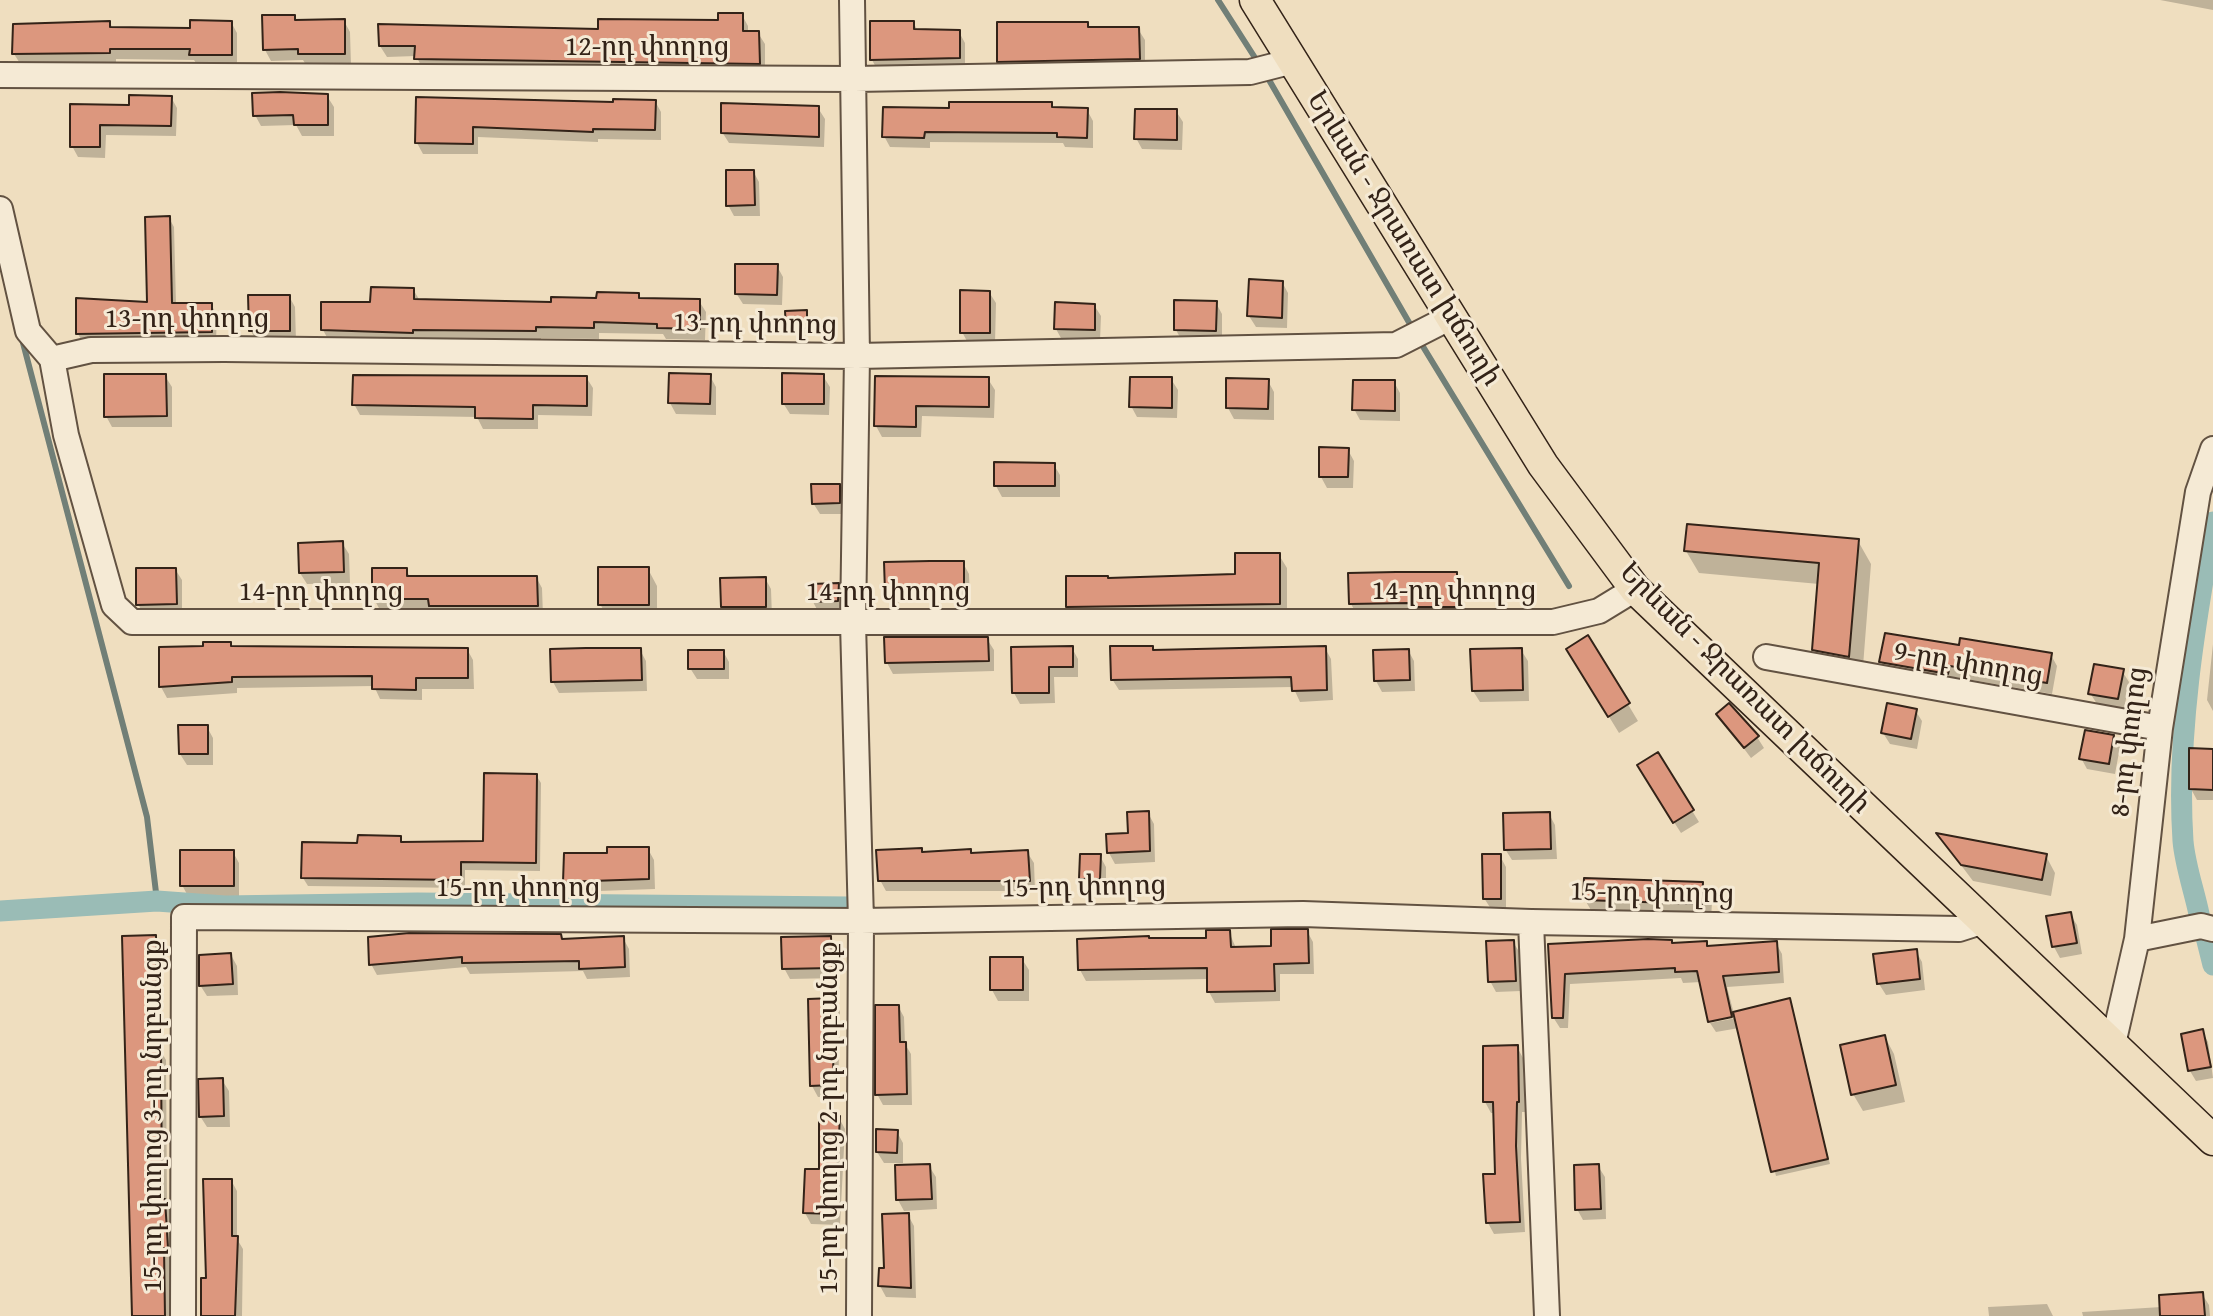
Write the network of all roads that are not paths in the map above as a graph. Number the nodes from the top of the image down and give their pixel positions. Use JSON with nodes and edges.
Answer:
{"nodes":[{"id":1,"x":852,"y":0,"type":"edge"},
{"id":2,"x":1255,"y":0,"type":"edge"},
{"id":3,"x":1287,"y":62,"type":"junction"},
{"id":4,"x":0,"y":75,"type":"edge"},
{"id":5,"x":855,"y":79,"type":"junction"},
{"id":6,"x":0,"y":209,"type":"edge"},
{"id":7,"x":1451,"y":317,"type":"junction"},
{"id":8,"x":857,"y":356,"type":"junction"},
{"id":9,"x":52,"y":359,"type":"junction"},
{"id":10,"x":2213,"y":449,"type":"edge"},
{"id":11,"x":2205,"y":494,"type":"edge"},
{"id":12,"x":1635,"y":589,"type":"junction"},
{"id":13,"x":853,"y":623,"type":"junction"},
{"id":14,"x":1766,"y":657,"type":"dead end"},
{"id":15,"x":2160,"y":728,"type":"junction"},
{"id":16,"x":184,"y":917,"type":"joint"},
{"id":17,"x":862,"y":921,"type":"junction"},
{"id":18,"x":1984,"y":921,"type":"junction"},
{"id":19,"x":1531,"y":922,"type":"junction"},
{"id":20,"x":2213,"y":929,"type":"edge"},
{"id":21,"x":2137,"y":939,"type":"junction"},
{"id":22,"x":2113,"y":1044,"type":"junction"},
{"id":23,"x":2213,"y":1140,"type":"edge"},
{"id":24,"x":183,"y":1316,"type":"edge"},
{"id":25,"x":859,"y":1316,"type":"edge"},
{"id":26,"x":1547,"y":1316,"type":"edge"}],
"edges":[{"from":1,"to":5,"type":"street","name":"15-րդ փողոց 2-րդ նրբանցք"},
{"from":2,"to":3,"type":"main road","name":"Երևան - Ջրառատ խճուղի"},
{"from":3,"to":5,"type":"street","name":"12-րդ փողոց"},
{"from":3,"to":7,"type":"main road","name":"Երևան - Ջրառատ խճուղի"},
{"from":4,"to":5,"type":"street","name":"12-րդ փողոց"},
{"from":5,"to":8,"type":"street","name":"15-րդ փողոց 2-րդ նրբանցք"},
{"from":6,"to":9,"type":"street"},
{"from":7,"to":8,"type":"street","name":"13-րդ փողոց"},
{"from":7,"to":12,"type":"main road","name":"Երևան - Ջրառատ խճուղի"},
{"from":8,"to":9,"type":"street","name":"13-րդ փողոց"},
{"from":8,"to":13,"type":"street","name":"15-րդ փողոց 2-րդ նրբանցք"},
{"from":9,"to":13,"type":"street","name":"14-րդ փողոց"},
{"from":10,"to":11,"type":"street","name":"8-րդ փողոց"},
{"from":11,"to":15,"type":"street","name":"8-րդ փողոց"},
{"from":12,"to":13,"type":"street","name":"14-րդ փողոց"},
{"from":12,"to":18,"type":"main road","name":"Երևան - Ջրառատ խճուղի"},
{"from":13,"to":17,"type":"street","name":"15-րդ փողոց 2-րդ նրբանցք"},
{"from":14,"to":15,"type":"street","name":"9-րդ փողոց"},
{"from":15,"to":21,"type":"street","name":"8-րդ փողոց"},
{"from":16,"to":17,"type":"street","name":"15-րդ փողոց"},
{"from":16,"to":24,"type":"street","name":"15-րդ փողոց 3-րդ նրբանցք"},
{"from":17,"to":19,"type":"street","name":"15-րդ փողոց"},
{"from":17,"to":25,"type":"street","name":"15-րդ փողոց 2-րդ նրբանցք"},
{"from":18,"to":19,"type":"street","name":"15-րդ փողոց"},
{"from":18,"to":22,"type":"main road","name":"Երևան - Ջրառատ խճուղի"},
{"from":19,"to":26,"type":"street"},
{"from":20,"to":21,"type":"street"},
{"from":21,"to":22,"type":"street","name":"8-րդ փողոց"},
{"from":22,"to":23,"type":"main road","name":"Երևան - Ջրառատ խճուղի"}]}
